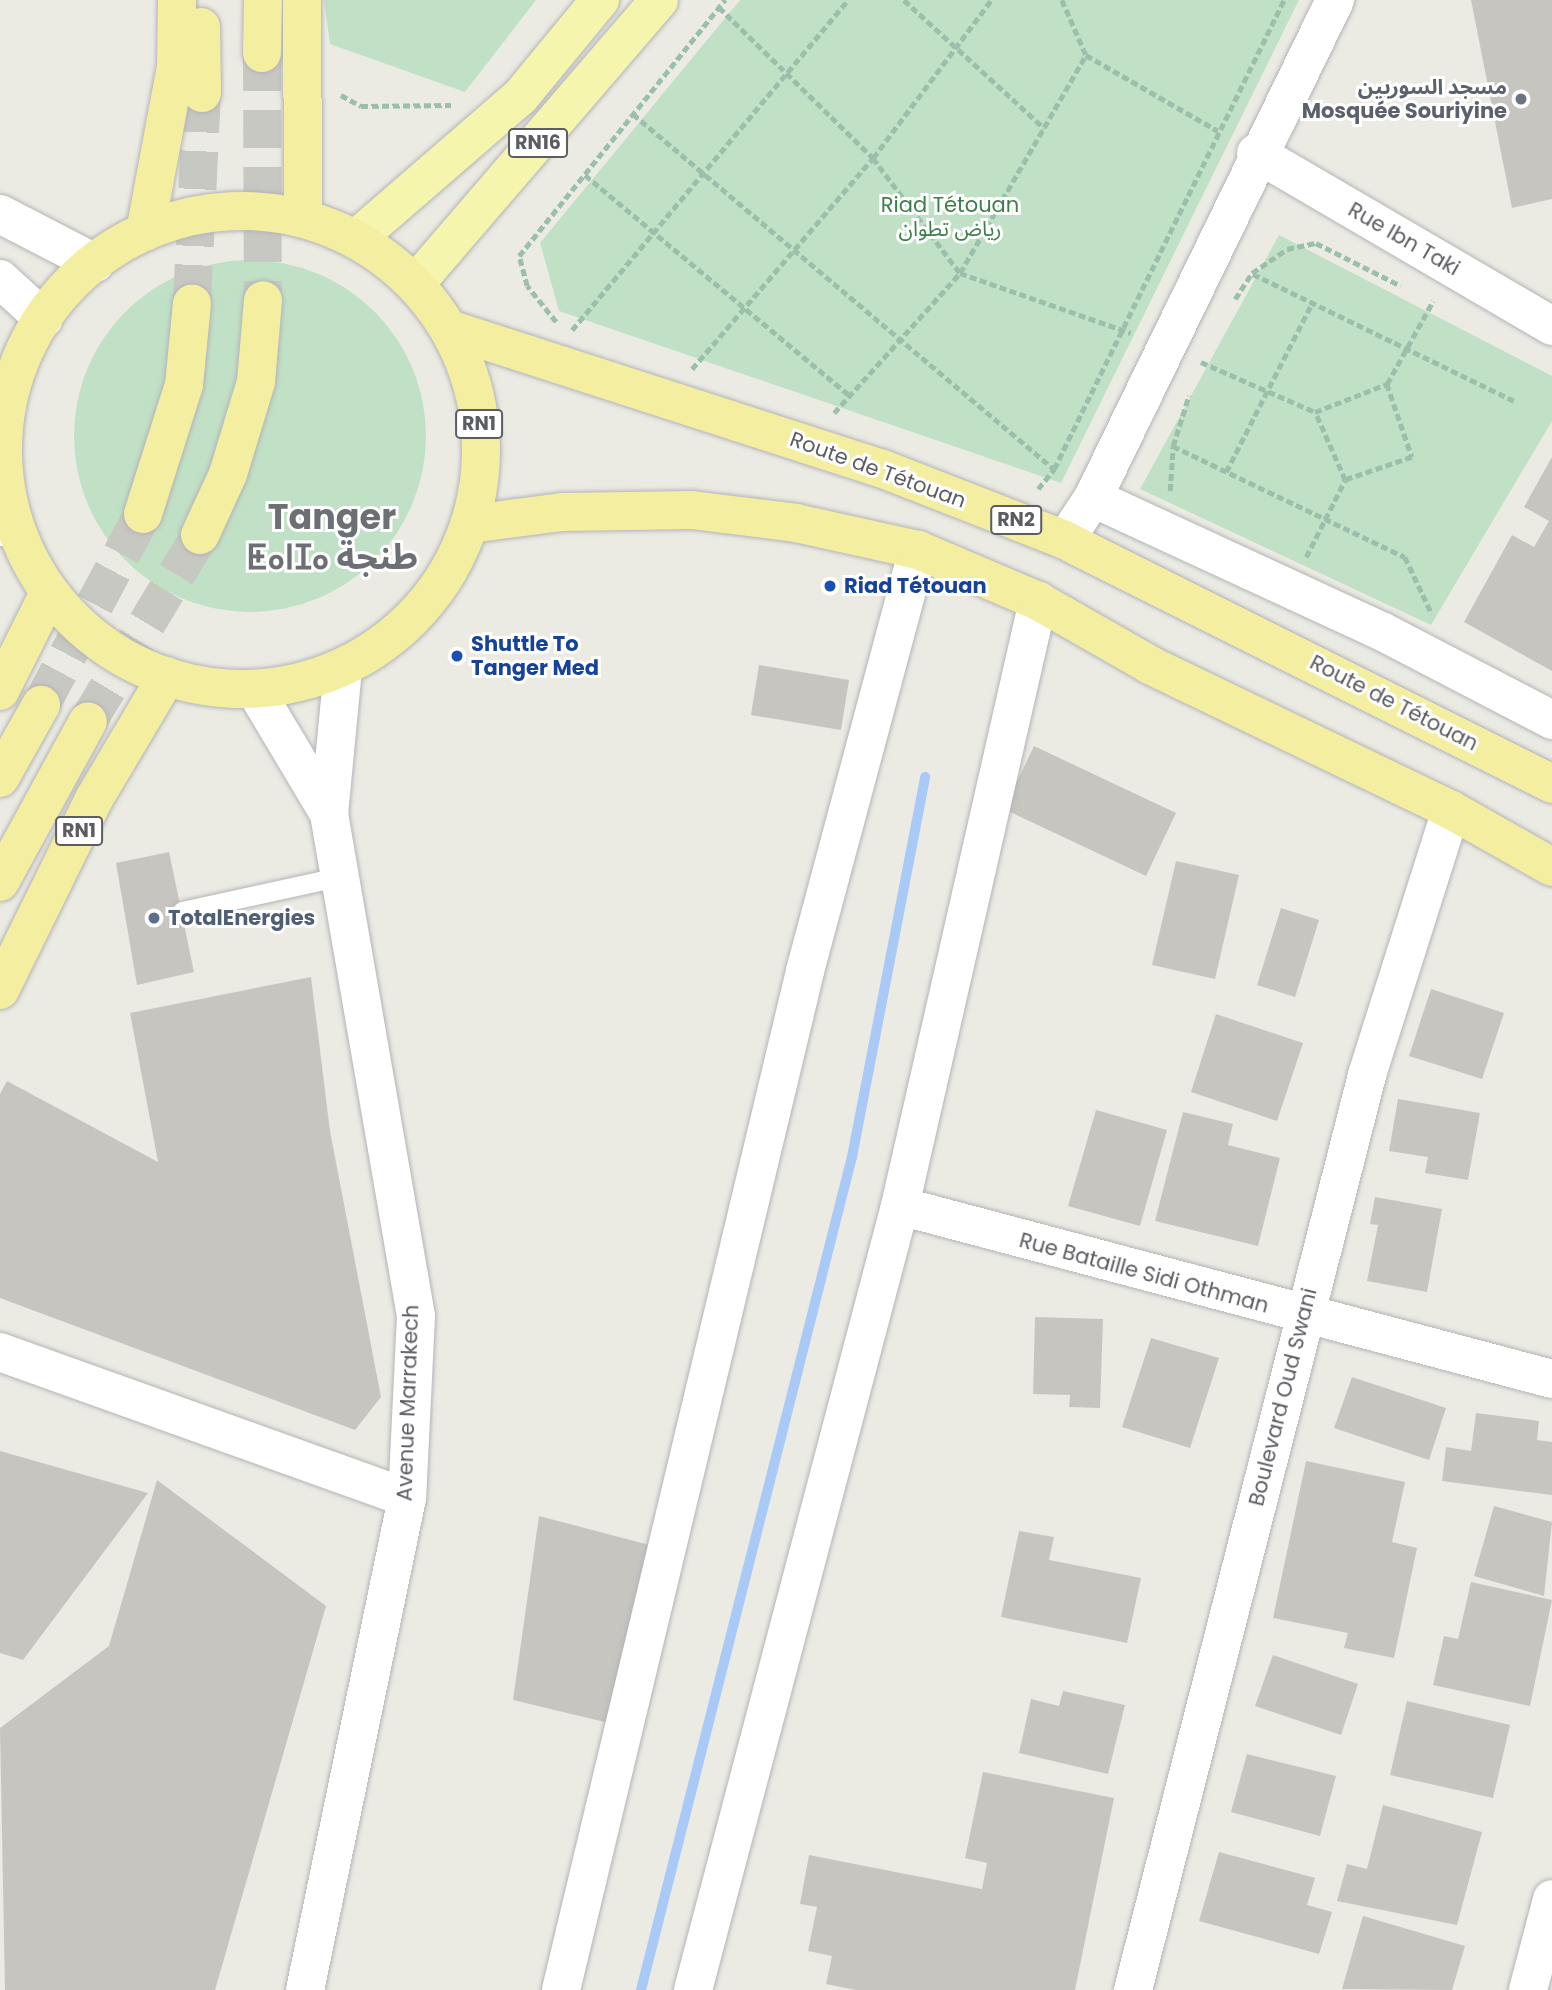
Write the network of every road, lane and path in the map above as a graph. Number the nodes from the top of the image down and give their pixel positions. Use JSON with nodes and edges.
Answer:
{"nodes":[{"id":1,"x":177,"y":0,"type":"edge"},
{"id":2,"x":200,"y":0,"type":"edge"},
{"id":3,"x":264,"y":0,"type":"edge"},
{"id":4,"x":302,"y":0,"type":"edge"},
{"id":5,"x":600,"y":0,"type":"edge"},
{"id":6,"x":659,"y":0,"type":"edge"},
{"id":7,"x":725,"y":0,"type":"edge"},
{"id":8,"x":848,"y":0,"type":"edge"},
{"id":9,"x":904,"y":0,"type":"edge"},
{"id":10,"x":991,"y":0,"type":"edge"},
{"id":11,"x":1062,"y":0,"type":"edge"},
{"id":12,"x":1284,"y":0,"type":"edge"},
{"id":13,"x":1335,"y":0,"type":"edge"},
{"id":14,"x":719,"y":7,"type":"junction"},
{"id":15,"x":954,"y":46,"type":"junction"},
{"id":16,"x":262,"y":53,"type":"tunnel mouth"},
{"id":17,"x":1086,"y":55,"type":"junction"},
{"id":18,"x":788,"y":75,"type":"junction"},
{"id":19,"x":334,"y":84,"type":"dead end"},
{"id":20,"x":202,"y":93,"type":"tunnel mouth"},
{"id":21,"x":462,"y":103,"type":"dead end"},
{"id":22,"x":633,"y":114,"type":"junction"},
{"id":23,"x":1044,"y":128,"type":"junction"},
{"id":24,"x":1218,"y":131,"type":"junction"},
{"id":25,"x":1256,"y":153,"type":"junction"},
{"id":26,"x":873,"y":158,"type":"junction"},
{"id":27,"x":701,"y":172,"type":"junction"},
{"id":28,"x":585,"y":175,"type":"junction"},
{"id":29,"x":0,"y":214,"type":"edge"},
{"id":30,"x":303,"y":217,"type":"junction"},
{"id":31,"x":145,"y":232,"type":"junction"},
{"id":32,"x":654,"y":233,"type":"junction"},
{"id":33,"x":356,"y":239,"type":"junction"},
{"id":34,"x":791,"y":250,"type":"junction"},
{"id":35,"x":95,"y":263,"type":"junction"},
{"id":36,"x":960,"y":273,"type":"junction"},
{"id":37,"x":1252,"y":273,"type":"junction"},
{"id":38,"x":0,"y":279,"type":"edge"},
{"id":39,"x":415,"y":284,"type":"junction"},
{"id":40,"x":1409,"y":290,"type":"dead end"},
{"id":41,"x":1421,"y":296,"type":"dead end"},
{"id":42,"x":263,"y":300,"type":"tunnel mouth"},
{"id":43,"x":1433,"y":301,"type":"junction"},
{"id":44,"x":192,"y":303,"type":"tunnel mouth"},
{"id":45,"x":1312,"y":303,"type":"junction"},
{"id":46,"x":741,"y":305,"type":"junction"},
{"id":47,"x":1444,"y":307,"type":"dead end"},
{"id":48,"x":1228,"y":310,"type":"dead end"},
{"id":49,"x":44,"y":319,"type":"junction"},
{"id":50,"x":1552,"y":326,"type":"edge"},
{"id":51,"x":449,"y":329,"type":"junction"},
{"id":52,"x":1120,"y":329,"type":"junction"},
{"id":53,"x":569,"y":333,"type":"junction"},
{"id":54,"x":580,"y":339,"type":"dead end"},
{"id":55,"x":897,"y":342,"type":"junction"},
{"id":56,"x":1165,"y":345,"type":"junction"},
{"id":57,"x":1205,"y":351,"type":"dead end"},
{"id":58,"x":1405,"y":353,"type":"junction"},
{"id":59,"x":1200,"y":361,"type":"junction"},
{"id":60,"x":1196,"y":373,"type":"dead end"},
{"id":61,"x":700,"y":380,"type":"dead end"},
{"id":62,"x":1387,"y":384,"type":"junction"},
{"id":63,"x":1192,"y":385,"type":"dead end"},
{"id":64,"x":1266,"y":390,"type":"junction"},
{"id":65,"x":850,"y":396,"type":"junction"},
{"id":66,"x":1514,"y":401,"type":"dead end"},
{"id":67,"x":3,"y":411,"type":"edge"},
{"id":68,"x":1315,"y":412,"type":"junction"},
{"id":69,"x":842,"y":423,"type":"dead end"},
{"id":70,"x":1173,"y":446,"type":"junction"},
{"id":71,"x":1054,"y":469,"type":"junction"},
{"id":72,"x":1227,"y":472,"type":"junction"},
{"id":73,"x":1345,"y":480,"type":"junction"},
{"id":74,"x":1025,"y":485,"type":"dead end"},
{"id":75,"x":1093,"y":498,"type":"junction"},
{"id":76,"x":1174,"y":504,"type":"dead end"},
{"id":77,"x":143,"y":514,"type":"tunnel mouth"},
{"id":78,"x":1324,"y":519,"type":"junction"},
{"id":79,"x":470,"y":524,"type":"junction"},
{"id":80,"x":7,"y":526,"type":"edge"},
{"id":81,"x":200,"y":536,"type":"tunnel mouth"},
{"id":82,"x":1065,"y":540,"type":"junction"},
{"id":83,"x":918,"y":550,"type":"junction"},
{"id":84,"x":1290,"y":589,"type":"junction"},
{"id":85,"x":48,"y":595,"type":"junction"},
{"id":86,"x":1038,"y":601,"type":"junction"},
{"id":87,"x":1433,"y":618,"type":"dead end"},
{"id":88,"x":343,"y":668,"type":"junction"},
{"id":89,"x":167,"y":676,"type":"junction"},
{"id":90,"x":0,"y":691,"type":"edge"},
{"id":91,"x":257,"y":693,"type":"junction"},
{"id":92,"x":41,"y":705,"type":"tunnel mouth"},
{"id":93,"x":1552,"y":720,"type":"edge"},
{"id":94,"x":88,"y":721,"type":"tunnel mouth"},
{"id":95,"x":0,"y":778,"type":"edge"},
{"id":96,"x":1552,"y":784,"type":"edge"},
{"id":97,"x":1451,"y":810,"type":"junction"},
{"id":98,"x":330,"y":814,"type":"junction"},
{"id":99,"x":1552,"y":867,"type":"edge"},
{"id":100,"x":343,"y":876,"type":"junction"},
{"id":101,"x":0,"y":882,"type":"edge"},
{"id":102,"x":182,"y":911,"type":"dead end"},
{"id":103,"x":0,"y":990,"type":"edge"},
{"id":104,"x":900,"y":1206,"type":"junction"},
{"id":105,"x":1303,"y":1317,"type":"junction"},
{"id":106,"x":0,"y":1352,"type":"edge"},
{"id":107,"x":1552,"y":1379,"type":"edge"},
{"id":108,"x":407,"y":1498,"type":"junction"},
{"id":109,"x":1552,"y":1899,"type":"edge"},
{"id":110,"x":305,"y":1990,"type":"edge"},
{"id":111,"x":561,"y":1990,"type":"edge"},
{"id":112,"x":693,"y":1990,"type":"edge"},
{"id":113,"x":1133,"y":1990,"type":"edge"},
{"id":114,"x":1528,"y":1990,"type":"edge"}],
"edges":[{"from":1,"to":31,"type":"highway"},
{"from":2,"to":20,"type":"highway"},
{"from":3,"to":16,"type":"highway"},
{"from":4,"to":30,"type":"highway"},
{"from":5,"to":33,"type":"main road","number":"RN16"},
{"from":6,"to":39,"type":"main road","number":"RN16"},
{"from":7,"to":14,"type":"path"},
{"from":8,"to":18,"type":"path"},
{"from":9,"to":15,"type":"path"},
{"from":10,"to":15,"type":"path"},
{"from":11,"to":17,"type":"path"},
{"from":12,"to":24,"type":"path"},
{"from":13,"to":25,"type":"street"},
{"from":14,"to":18,"type":"path"},
{"from":14,"to":22,"type":"path"},
{"from":15,"to":23,"type":"path"},
{"from":15,"to":26,"type":"path"},
{"from":17,"to":23,"type":"path"},
{"from":17,"to":24,"type":"path"},
{"from":18,"to":26,"type":"path"},
{"from":18,"to":27,"type":"path"},
{"from":19,"to":21,"type":"path"},
{"from":22,"to":27,"type":"path"},
{"from":22,"to":28,"type":"path"},
{"from":23,"to":36,"type":"path"},
{"from":24,"to":25,"type":"path"},
{"from":24,"to":52,"type":"path"},
{"from":25,"to":50,"type":"street","name":"Rue Ibn Taki"},
{"from":25,"to":56,"type":"street"},
{"from":26,"to":34,"type":"path"},
{"from":26,"to":36,"type":"path"},
{"from":27,"to":32,"type":"path"},
{"from":27,"to":34,"type":"path"},
{"from":28,"to":32,"type":"path"},
{"from":28,"to":53,"type":"path"},
{"from":29,"to":35,"type":"street"},
{"from":30,"to":31,"type":"highway","number":"RN1"},
{"from":30,"to":33,"type":"highway","number":"RN1"},
{"from":31,"to":35,"type":"highway","number":"RN1"},
{"from":32,"to":46,"type":"path"},
{"from":32,"to":53,"type":"path"},
{"from":33,"to":39,"type":"highway","number":"RN1"},
{"from":34,"to":46,"type":"path"},
{"from":34,"to":55,"type":"path"},
{"from":35,"to":49,"type":"highway","number":"RN1"},
{"from":36,"to":52,"type":"path"},
{"from":36,"to":55,"type":"path"},
{"from":37,"to":40,"type":"path"},
{"from":37,"to":45,"type":"path"},
{"from":37,"to":48,"type":"path"},
{"from":38,"to":49,"type":"street"},
{"from":39,"to":51,"type":"highway","number":"RN1"},
{"from":41,"to":43,"type":"path"},
{"from":42,"to":81,"type":"highway"},
{"from":43,"to":47,"type":"path"},
{"from":43,"to":58,"type":"path"},
{"from":44,"to":77,"type":"highway"},
{"from":45,"to":58,"type":"path"},
{"from":45,"to":64,"type":"path"},
{"from":46,"to":61,"type":"path"},
{"from":46,"to":65,"type":"path"},
{"from":49,"to":67,"type":"highway","number":"RN1"},
{"from":51,"to":79,"type":"highway","number":"RN1"},
{"from":51,"to":82,"type":"highway","name":"Route de Tétouan","number":"RN2"},
{"from":52,"to":56,"type":"path"},
{"from":52,"to":71,"type":"path"},
{"from":53,"to":54,"type":"path"},
{"from":55,"to":65,"type":"path"},
{"from":55,"to":71,"type":"path"},
{"from":56,"to":59,"type":"path"},
{"from":56,"to":75,"type":"street"},
{"from":57,"to":59,"type":"path"},
{"from":58,"to":62,"type":"path"},
{"from":58,"to":66,"type":"path"},
{"from":59,"to":60,"type":"path"},
{"from":59,"to":64,"type":"path"},
{"from":62,"to":68,"type":"path"},
{"from":62,"to":73,"type":"path"},
{"from":63,"to":70,"type":"path"},
{"from":64,"to":68,"type":"path"},
{"from":64,"to":72,"type":"path"},
{"from":65,"to":69,"type":"path"},
{"from":67,"to":80,"type":"highway","number":"RN1"},
{"from":68,"to":73,"type":"path"},
{"from":70,"to":72,"type":"path"},
{"from":70,"to":76,"type":"path"},
{"from":71,"to":74,"type":"path"},
{"from":72,"to":78,"type":"path"},
{"from":73,"to":78,"type":"path"},
{"from":75,"to":82,"type":"street"},
{"from":75,"to":84,"type":"street"},
{"from":78,"to":84,"type":"path"},
{"from":78,"to":87,"type":"path"},
{"from":79,"to":83,"type":"highway"},
{"from":79,"to":88,"type":"highway","number":"RN1"},
{"from":80,"to":85,"type":"highway","number":"RN1"},
{"from":82,"to":96,"type":"highway","name":"Route de Tétouan","number":"RN2"},
{"from":83,"to":86,"type":"highway"},
{"from":83,"to":111,"type":"street"},
{"from":84,"to":93,"type":"street"},
{"from":85,"to":89,"type":"highway","number":"RN1"},
{"from":85,"to":90,"type":"highway"},
{"from":86,"to":97,"type":"highway"},
{"from":86,"to":104,"type":"street"},
{"from":88,"to":91,"type":"highway","number":"RN1"},
{"from":88,"to":98,"type":"street","name":"Avenue Marrakech"},
{"from":89,"to":91,"type":"highway","number":"RN1"},
{"from":89,"to":103,"type":"highway","number":"RN1"},
{"from":91,"to":98,"type":"street","name":"Avenue Marrakech"},
{"from":92,"to":95,"type":"highway"},
{"from":94,"to":101,"type":"highway"},
{"from":97,"to":99,"type":"highway"},
{"from":97,"to":105,"type":"street","name":"Boulevard Oud Swani"},
{"from":98,"to":100,"type":"street","name":"Avenue Marrakech"},
{"from":100,"to":102,"type":"lane"},
{"from":100,"to":108,"type":"street","name":"Avenue Marrakech"},
{"from":104,"to":105,"type":"street","name":"Rue Bataille Sidi Othman"},
{"from":104,"to":112,"type":"street"},
{"from":105,"to":107,"type":"street","name":"Rue Bataille Sidi Othman"},
{"from":105,"to":113,"type":"street","name":"Boulevard Oud Swani"},
{"from":106,"to":108,"type":"street"},
{"from":108,"to":110,"type":"street","name":"Avenue Marrakech"},
{"from":109,"to":114,"type":"street"}]}
